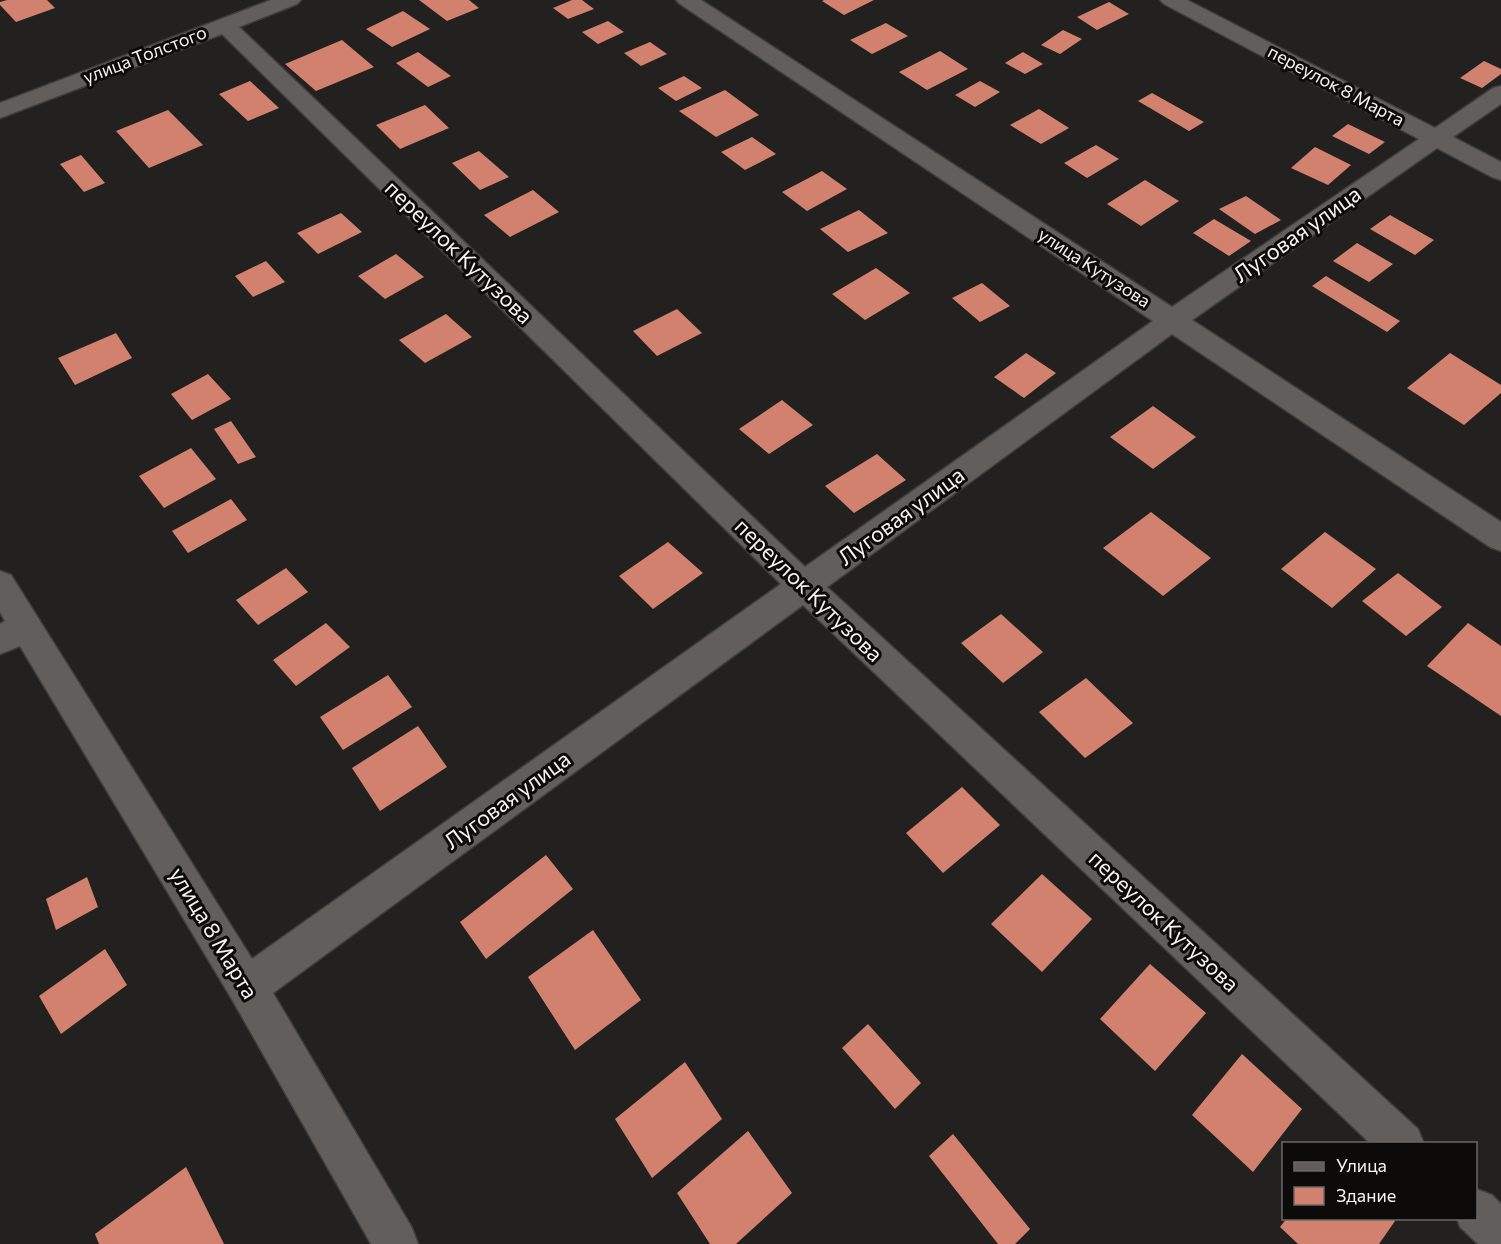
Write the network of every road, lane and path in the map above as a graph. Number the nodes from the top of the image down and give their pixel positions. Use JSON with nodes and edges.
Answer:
{"nodes":[{"id":1,"x":290,"y":0,"type":"edge"},
{"id":2,"x":687,"y":0,"type":"edge"},
{"id":3,"x":1171,"y":0,"type":"edge"},
{"id":4,"x":225,"y":25,"type":"junction"},
{"id":5,"x":1501,"y":93,"type":"edge"},
{"id":6,"x":0,"y":111,"type":"edge"},
{"id":7,"x":1435,"y":138,"type":"junction"},
{"id":8,"x":1501,"y":172,"type":"edge"},
{"id":9,"x":1173,"y":320,"type":"junction"},
{"id":10,"x":1501,"y":538,"type":"edge"},
{"id":11,"x":0,"y":584,"type":"edge"},
{"id":12,"x":804,"y":586,"type":"junction"},
{"id":13,"x":13,"y":633,"type":"edge"},
{"id":14,"x":248,"y":987,"type":"junction"},
{"id":15,"x":1402,"y":1142,"type":"edge"},
{"id":16,"x":1477,"y":1212,"type":"edge"},
{"id":17,"x":1501,"y":1235,"type":"edge"},
{"id":18,"x":396,"y":1244,"type":"edge"}],
"edges":[{"from":1,"to":4,"type":"street","name":"улица Толстого"},
{"from":2,"to":9,"type":"street","name":"улица Кутузова"},
{"from":3,"to":7,"type":"street","name":"переулок 8 Марта"},
{"from":4,"to":6,"type":"street","name":"улица Толстого"},
{"from":4,"to":12,"type":"street","name":"переулок Кутузова"},
{"from":5,"to":7,"type":"street","name":"Луговая улица"},
{"from":7,"to":8,"type":"street","name":"переулок 8 Марта"},
{"from":7,"to":9,"type":"street","name":"Луговая улица"},
{"from":9,"to":10,"type":"street","name":"улица Кутузова"},
{"from":9,"to":12,"type":"street","name":"Луговая улица"},
{"from":11,"to":13,"type":"street","name":"улица 8 Марта"},
{"from":12,"to":14,"type":"street","name":"Луговая улица"},
{"from":12,"to":15,"type":"street","name":"переулок Кутузова"},
{"from":13,"to":14,"type":"street","name":"улица 8 Марта"},
{"from":14,"to":18,"type":"street","name":"улица 8 Марта"},
{"from":16,"to":17,"type":"street"}]}
